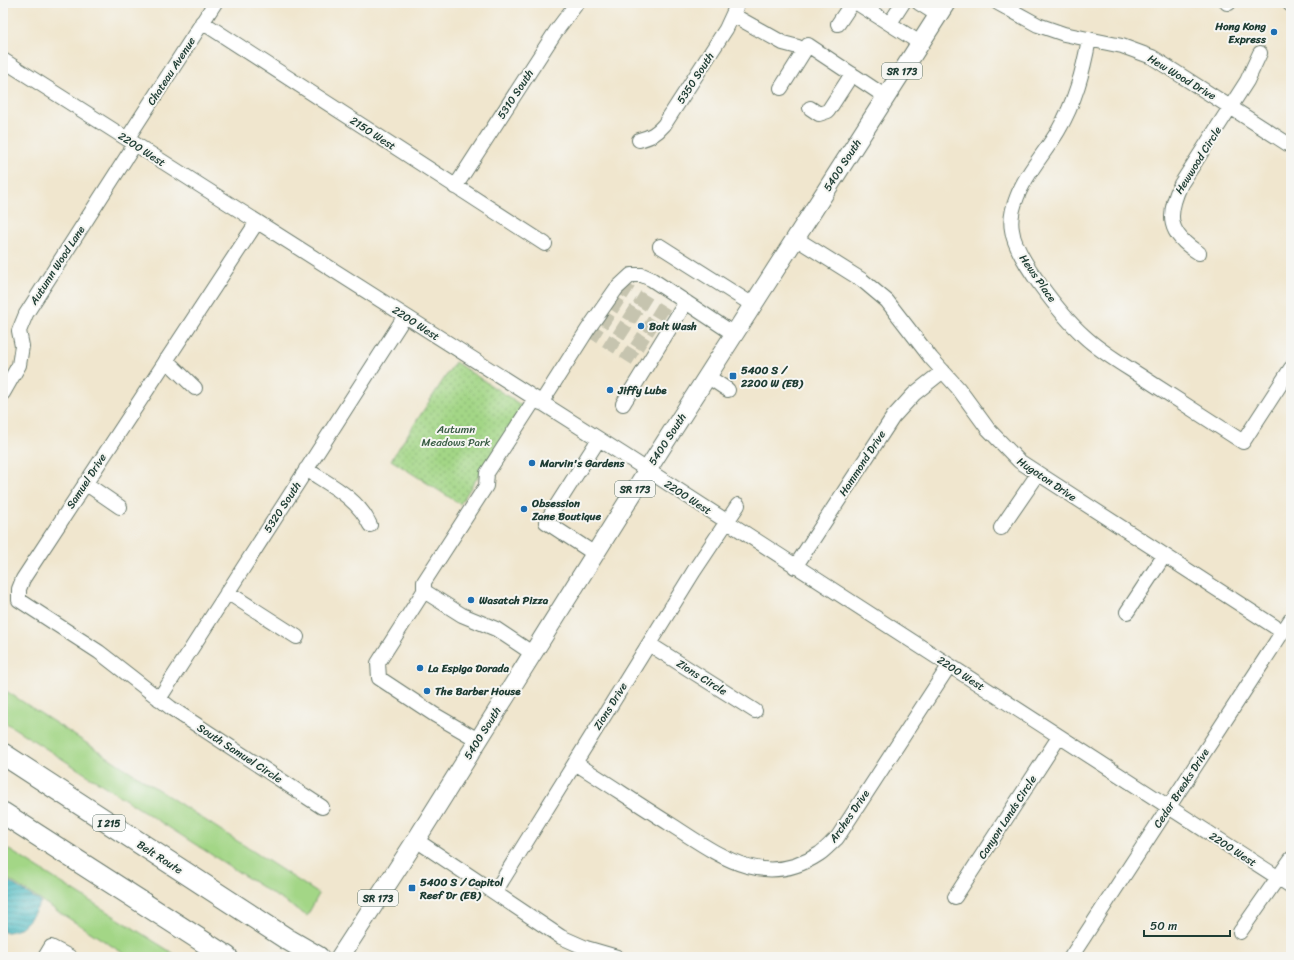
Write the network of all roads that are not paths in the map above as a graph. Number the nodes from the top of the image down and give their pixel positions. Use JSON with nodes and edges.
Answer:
{"nodes":[{"id":1,"x":215,"y":3,"type":"edge"},
{"id":2,"x":578,"y":3,"type":"edge"},
{"id":3,"x":852,"y":3,"type":"edge"},
{"id":4,"x":857,"y":3,"type":"edge"},
{"id":5,"x":903,"y":3,"type":"edge"},
{"id":6,"x":919,"y":3,"type":"edge"},
{"id":7,"x":998,"y":3,"type":"edge"},
{"id":8,"x":736,"y":9,"type":"edge"},
{"id":9,"x":942,"y":9,"type":"edge"},
{"id":10,"x":202,"y":22,"type":"junction"},
{"id":11,"x":890,"y":23,"type":"junction"},
{"id":12,"x":838,"y":24,"type":"dead end"},
{"id":13,"x":1089,"y":39,"type":"junction"},
{"id":14,"x":920,"y":43,"type":"junction"},
{"id":15,"x":804,"y":51,"type":"junction"},
{"id":16,"x":1260,"y":53,"type":"dead end"},
{"id":17,"x":4,"y":62,"type":"edge"},
{"id":18,"x":852,"y":74,"type":"junction"},
{"id":19,"x":781,"y":88,"type":"dead end"},
{"id":20,"x":886,"y":97,"type":"junction"},
{"id":21,"x":1232,"y":107,"type":"junction"},
{"id":22,"x":810,"y":108,"type":"dead end"},
{"id":23,"x":639,"y":140,"type":"dead end"},
{"id":24,"x":131,"y":141,"type":"junction"},
{"id":25,"x":1291,"y":146,"type":"edge"},
{"id":26,"x":456,"y":186,"type":"junction"},
{"id":27,"x":257,"y":222,"type":"junction"},
{"id":28,"x":795,"y":238,"type":"junction"},
{"id":29,"x":545,"y":244,"type":"dead end"},
{"id":30,"x":660,"y":246,"type":"dead end"},
{"id":31,"x":1199,"y":253,"type":"dead end"},
{"id":32,"x":686,"y":302,"type":"junction"},
{"id":33,"x":753,"y":305,"type":"junction"},
{"id":34,"x":405,"y":316,"type":"junction"},
{"id":35,"x":734,"y":334,"type":"junction"},
{"id":36,"x":166,"y":360,"type":"junction"},
{"id":37,"x":1291,"y":368,"type":"edge"},
{"id":38,"x":943,"y":371,"type":"junction"},
{"id":39,"x":707,"y":376,"type":"junction"},
{"id":40,"x":196,"y":388,"type":"dead end"},
{"id":41,"x":728,"y":390,"type":"dead end"},
{"id":42,"x":3,"y":394,"type":"edge"},
{"id":43,"x":538,"y":401,"type":"junction"},
{"id":44,"x":623,"y":404,"type":"dead end"},
{"id":45,"x":599,"y":439,"type":"junction"},
{"id":46,"x":306,"y":469,"type":"junction"},
{"id":47,"x":647,"y":470,"type":"junction"},
{"id":48,"x":1038,"y":474,"type":"junction"},
{"id":49,"x":85,"y":483,"type":"junction"},
{"id":50,"x":738,"y":504,"type":"dead end"},
{"id":51,"x":120,"y":507,"type":"dead end"},
{"id":52,"x":726,"y":522,"type":"junction"},
{"id":53,"x":370,"y":525,"type":"dead end"},
{"id":54,"x":1001,"y":528,"type":"dead end"},
{"id":55,"x":594,"y":554,"type":"junction"},
{"id":56,"x":1164,"y":556,"type":"junction"},
{"id":57,"x":795,"y":567,"type":"junction"},
{"id":58,"x":424,"y":591,"type":"junction"},
{"id":59,"x":227,"y":592,"type":"junction"},
{"id":60,"x":1127,"y":612,"type":"dead end"},
{"id":61,"x":1291,"y":619,"type":"edge"},
{"id":62,"x":1282,"y":632,"type":"junction"},
{"id":63,"x":297,"y":637,"type":"dead end"},
{"id":64,"x":649,"y":644,"type":"junction"},
{"id":65,"x":532,"y":653,"type":"junction"},
{"id":66,"x":949,"y":666,"type":"junction"},
{"id":67,"x":159,"y":699,"type":"junction"},
{"id":68,"x":755,"y":711,"type":"dead end"},
{"id":69,"x":1059,"y":737,"type":"junction"},
{"id":70,"x":478,"y":740,"type":"junction"},
{"id":71,"x":3,"y":754,"type":"edge"},
{"id":72,"x":575,"y":763,"type":"junction"},
{"id":73,"x":322,"y":807,"type":"dead end"},
{"id":74,"x":1168,"y":808,"type":"junction"},
{"id":75,"x":3,"y":813,"type":"edge"},
{"id":76,"x":416,"y":840,"type":"junction"},
{"id":77,"x":1291,"y":859,"type":"edge"},
{"id":78,"x":1277,"y":878,"type":"junction"},
{"id":79,"x":1291,"y":886,"type":"edge"},
{"id":80,"x":495,"y":892,"type":"junction"},
{"id":81,"x":955,"y":897,"type":"dead end"},
{"id":82,"x":1240,"y":932,"type":"dead end"},
{"id":83,"x":45,"y":957,"type":"edge"},
{"id":84,"x":70,"y":957,"type":"edge"},
{"id":85,"x":227,"y":957,"type":"edge"},
{"id":86,"x":318,"y":957,"type":"edge"},
{"id":87,"x":340,"y":957,"type":"edge"},
{"id":88,"x":617,"y":957,"type":"edge"},
{"id":89,"x":1071,"y":957,"type":"edge"}],
"edges":[{"from":1,"to":10,"type":"street","name":"Chateau Avenue"},
{"from":2,"to":26,"type":"street","name":"5310 South"},
{"from":3,"to":12,"type":"street"},
{"from":4,"to":11,"type":"street"},
{"from":5,"to":11,"type":"street"},
{"from":6,"to":9,"type":"street"},
{"from":7,"to":13,"type":"street","name":"Hew Wood Drive"},
{"from":8,"to":15,"type":"street"},
{"from":8,"to":23,"type":"street","name":"5350 South"},
{"from":9,"to":14,"type":"main road","name":"5400 South","number":"SR 173"},
{"from":10,"to":24,"type":"street","name":"Chateau Avenue"},
{"from":10,"to":26,"type":"street","name":"2150 West"},
{"from":11,"to":14,"type":"street"},
{"from":13,"to":21,"type":"street","name":"Hew Wood Drive"},
{"from":13,"to":37,"type":"street","name":"Hews Place"},
{"from":14,"to":20,"type":"main road","name":"5400 South","number":"SR 173"},
{"from":15,"to":18,"type":"street"},
{"from":15,"to":19,"type":"street"},
{"from":16,"to":21,"type":"street","name":"Hewwood Circle"},
{"from":17,"to":24,"type":"street","name":"2200 West"},
{"from":18,"to":20,"type":"street"},
{"from":18,"to":22,"type":"street"},
{"from":20,"to":28,"type":"main road","name":"5400 South","number":"SR 173"},
{"from":21,"to":25,"type":"street","name":"Hew Wood Drive"},
{"from":21,"to":31,"type":"street","name":"Hewwood Circle"},
{"from":24,"to":27,"type":"street","name":"2200 West"},
{"from":24,"to":42,"type":"street","name":"Autumn Wood Lane"},
{"from":26,"to":29,"type":"street","name":"2150 West"},
{"from":27,"to":34,"type":"street","name":"2200 West"},
{"from":27,"to":36,"type":"street","name":"Samuel Drive"},
{"from":28,"to":33,"type":"main road","name":"5400 South","number":"SR 173"},
{"from":28,"to":38,"type":"street","name":"Hugoton Drive"},
{"from":30,"to":33,"type":"street"},
{"from":32,"to":35,"type":"street"},
{"from":32,"to":43,"type":"street"},
{"from":32,"to":44,"type":"street"},
{"from":33,"to":35,"type":"main road","name":"5400 South","number":"SR 173"},
{"from":34,"to":43,"type":"street","name":"2200 West"},
{"from":34,"to":46,"type":"street","name":"5320 South"},
{"from":35,"to":39,"type":"main road","name":"5400 South","number":"SR 173"},
{"from":36,"to":40,"type":"street"},
{"from":36,"to":49,"type":"street","name":"Samuel Drive"},
{"from":38,"to":48,"type":"street","name":"Hugoton Drive"},
{"from":38,"to":57,"type":"street","name":"Hammond Drive"},
{"from":39,"to":41,"type":"street"},
{"from":39,"to":47,"type":"main road","name":"5400 South","number":"SR 173"},
{"from":43,"to":45,"type":"street","name":"2200 West"},
{"from":43,"to":58,"type":"street"},
{"from":45,"to":47,"type":"street","name":"2200 West"},
{"from":45,"to":55,"type":"street"},
{"from":46,"to":53,"type":"street"},
{"from":46,"to":59,"type":"street","name":"5320 South"},
{"from":47,"to":52,"type":"street","name":"2200 West"},
{"from":47,"to":55,"type":"main road","name":"5400 South","number":"SR 173"},
{"from":48,"to":54,"type":"street"},
{"from":48,"to":56,"type":"street","name":"Hugoton Drive"},
{"from":49,"to":51,"type":"street"},
{"from":49,"to":67,"type":"street","name":"Samuel Drive"},
{"from":50,"to":52,"type":"street","name":"Zions Drive"},
{"from":52,"to":57,"type":"street","name":"2200 West"},
{"from":52,"to":64,"type":"street","name":"Zions Drive"},
{"from":55,"to":65,"type":"main road","name":"5400 South","number":"SR 173"},
{"from":56,"to":60,"type":"street"},
{"from":56,"to":62,"type":"street","name":"Hugoton Drive"},
{"from":57,"to":66,"type":"street","name":"2200 West"},
{"from":58,"to":65,"type":"street"},
{"from":58,"to":70,"type":"street"},
{"from":59,"to":63,"type":"street"},
{"from":59,"to":67,"type":"street","name":"5320 South"},
{"from":61,"to":62,"type":"street","name":"Cedar Breaks Drive"},
{"from":62,"to":74,"type":"street","name":"Cedar Breaks Drive"},
{"from":64,"to":68,"type":"street","name":"Zions Circle"},
{"from":64,"to":72,"type":"street","name":"Zions Drive"},
{"from":65,"to":70,"type":"main road","name":"5400 South","number":"SR 173"},
{"from":66,"to":69,"type":"street","name":"2200 West"},
{"from":66,"to":72,"type":"street","name":"Arches Drive"},
{"from":67,"to":73,"type":"street","name":"South Samuel Circle"},
{"from":69,"to":74,"type":"street","name":"2200 West"},
{"from":69,"to":81,"type":"street","name":"Canyon Lands Circle"},
{"from":70,"to":76,"type":"main road","name":"5400 South","number":"SR 173"},
{"from":71,"to":86,"type":"highway","name":"Belt Route","number":"I 215"},
{"from":72,"to":80,"type":"street","name":"Zions Drive"},
{"from":74,"to":78,"type":"street","name":"2200 West"},
{"from":74,"to":89,"type":"street","name":"Cedar Breaks Drive"},
{"from":75,"to":85,"type":"highway"},
{"from":76,"to":80,"type":"street"},
{"from":76,"to":87,"type":"main road","name":"5400 South","number":"SR 173"},
{"from":77,"to":78,"type":"street"},
{"from":78,"to":79,"type":"street","name":"2200 West"},
{"from":78,"to":82,"type":"street"},
{"from":80,"to":88,"type":"street"},
{"from":83,"to":84,"type":"street"}]}
